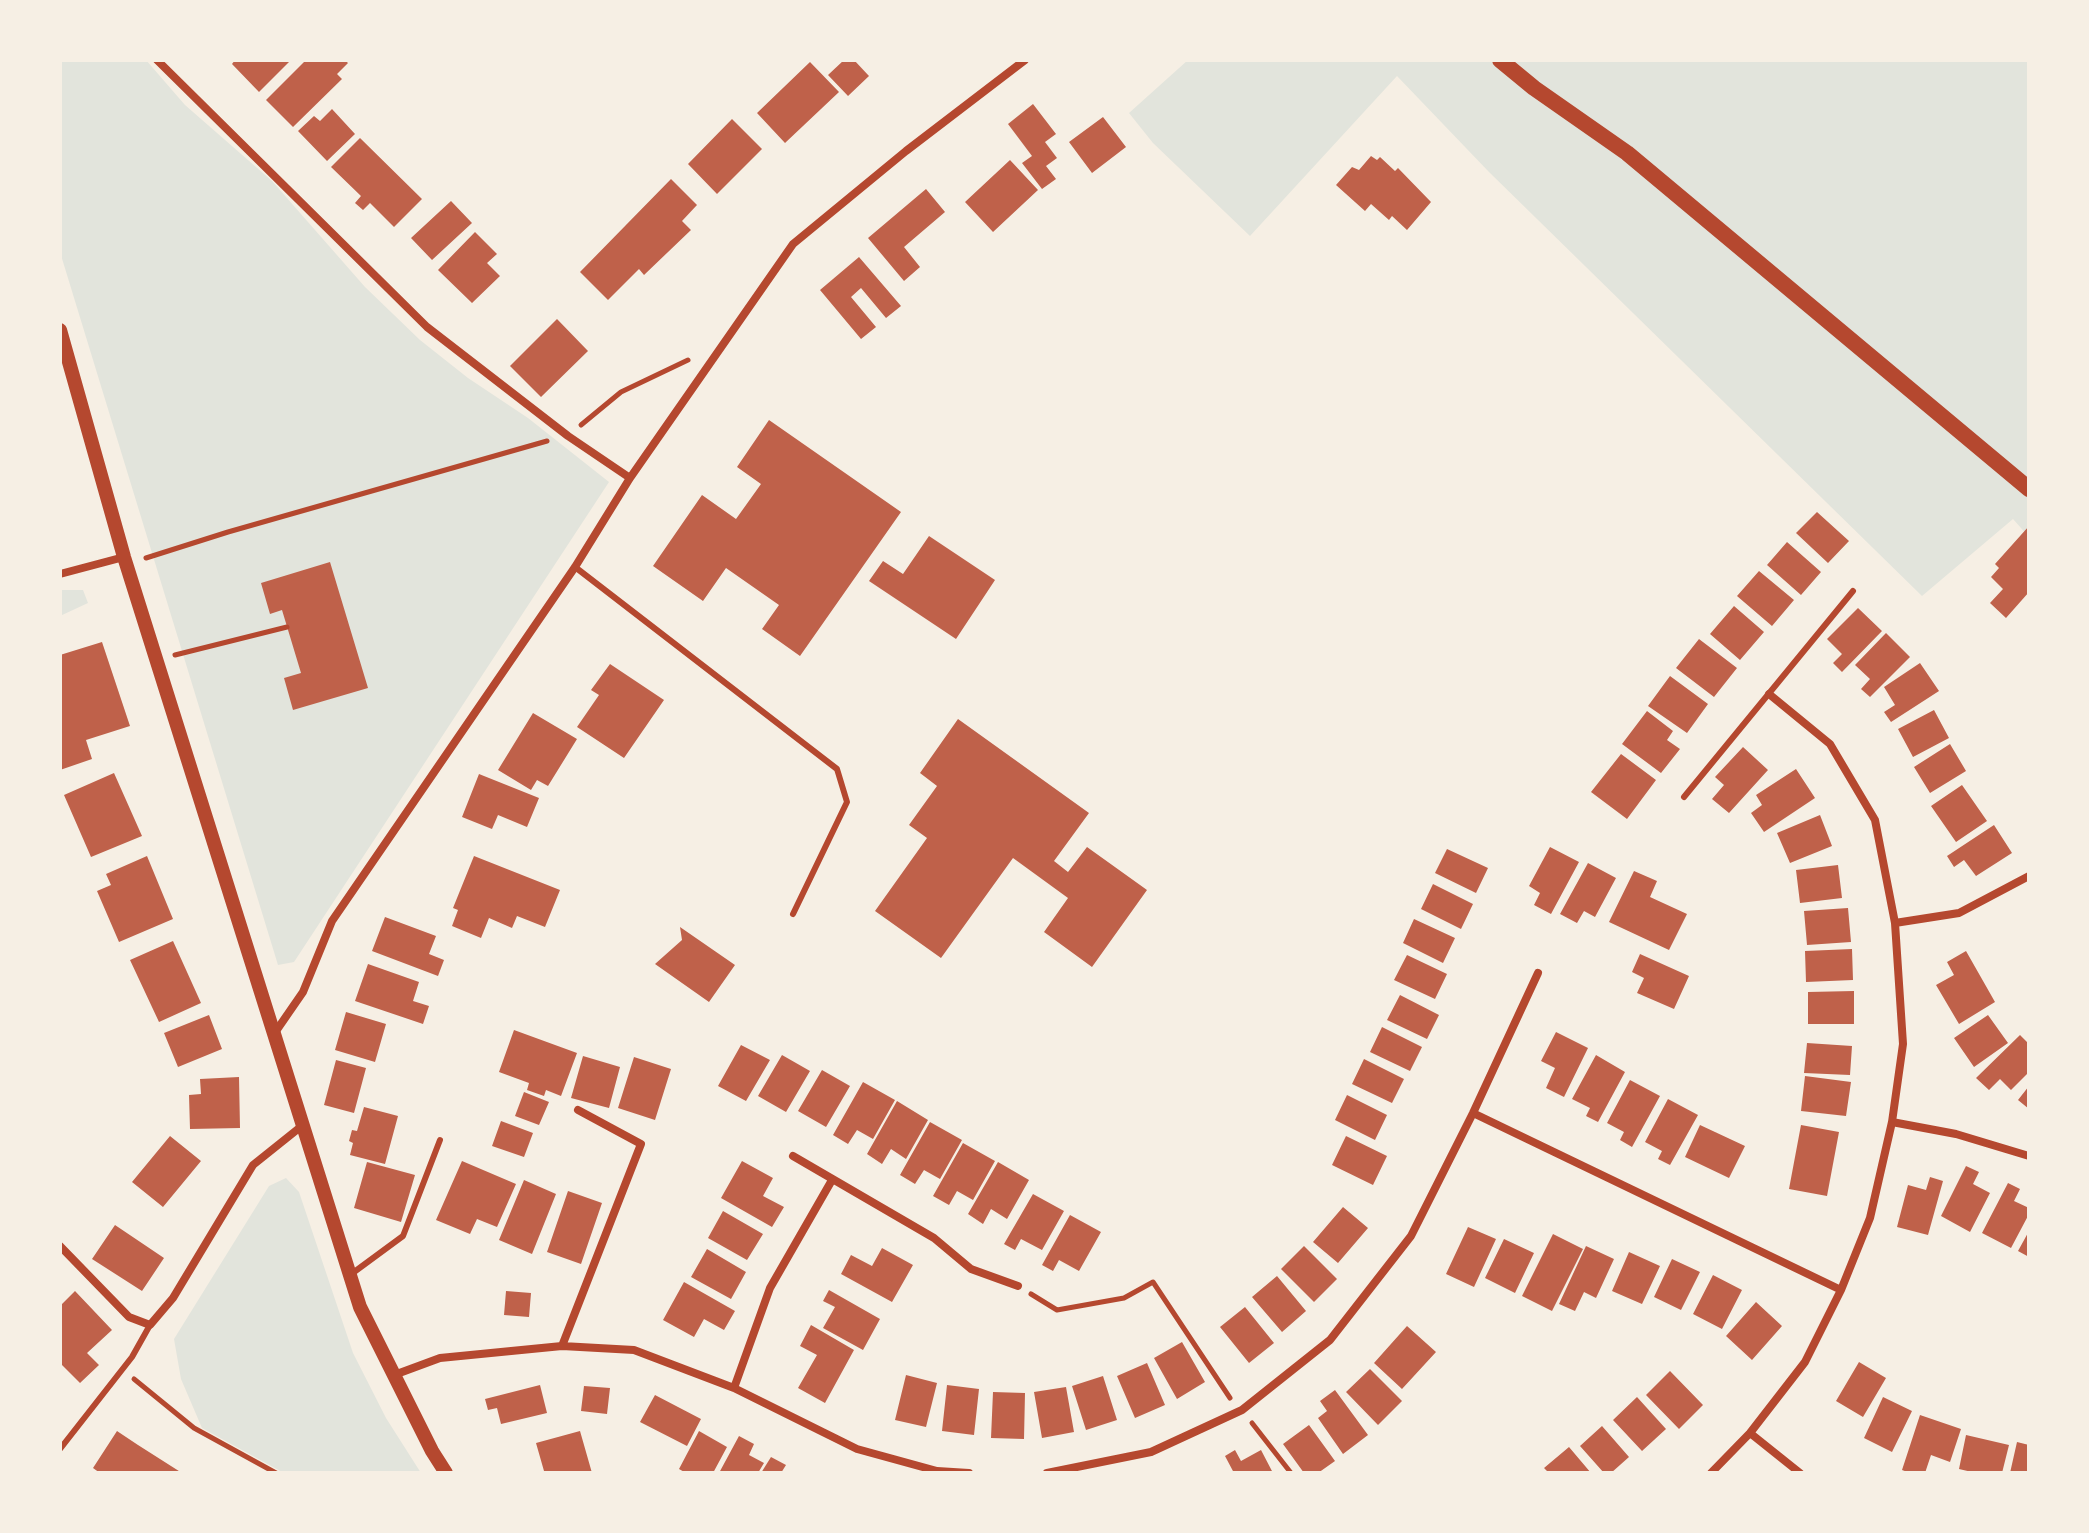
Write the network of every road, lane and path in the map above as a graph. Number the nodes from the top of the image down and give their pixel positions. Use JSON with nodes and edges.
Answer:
{"nodes":[{"id":1,"x":157,"y":60,"type":"edge"},
{"id":2,"x":1025,"y":60,"type":"edge"},
{"id":3,"x":1500,"y":60,"type":"edge"},
{"id":4,"x":60,"y":330,"type":"edge"},
{"id":5,"x":722,"y":344,"type":"junction"},
{"id":6,"x":568,"y":436,"type":"junction"},
{"id":7,"x":630,"y":478,"type":"junction"},
{"id":8,"x":2029,"y":489,"type":"edge"},
{"id":9,"x":125,"y":561,"type":"junction"},
{"id":10,"x":575,"y":567,"type":"junction"},
{"id":11,"x":60,"y":574,"type":"edge"},
{"id":12,"x":1853,"y":591,"type":"dead end"},
{"id":13,"x":287,"y":627,"type":"dead end"},
{"id":14,"x":158,"y":660,"type":"junction"},
{"id":15,"x":1769,"y":694,"type":"junction"},
{"id":16,"x":1684,"y":797,"type":"dead end"},
{"id":17,"x":2029,"y":876,"type":"edge"},
{"id":18,"x":793,"y":914,"type":"dead end"},
{"id":19,"x":1895,"y":923,"type":"junction"},
{"id":20,"x":1538,"y":973,"type":"dead end"},
{"id":21,"x":273,"y":1037,"type":"junction"},
{"id":22,"x":578,"y":1110,"type":"dead end"},
{"id":23,"x":1473,"y":1113,"type":"junction"},
{"id":24,"x":1892,"y":1122,"type":"junction"},
{"id":25,"x":304,"y":1124,"type":"junction"},
{"id":26,"x":440,"y":1140,"type":"dead end"},
{"id":27,"x":793,"y":1156,"type":"dead end"},
{"id":28,"x":2029,"y":1156,"type":"edge"},
{"id":29,"x":832,"y":1180,"type":"junction"},
{"id":30,"x":60,"y":1246,"type":"edge"},
{"id":31,"x":350,"y":1275,"type":"junction"},
{"id":32,"x":1018,"y":1286,"type":"joint"},
{"id":33,"x":1841,"y":1290,"type":"junction"},
{"id":34,"x":150,"y":1325,"type":"junction"},
{"id":35,"x":562,"y":1346,"type":"junction"},
{"id":36,"x":122,"y":1369,"type":"junction"},
{"id":37,"x":392,"y":1376,"type":"junction"},
{"id":38,"x":734,"y":1388,"type":"junction"},
{"id":39,"x":1242,"y":1410,"type":"junction"},
{"id":40,"x":1750,"y":1433,"type":"junction"},
{"id":41,"x":60,"y":1449,"type":"edge"},
{"id":42,"x":276,"y":1473,"type":"edge"},
{"id":43,"x":446,"y":1473,"type":"edge"},
{"id":44,"x":969,"y":1473,"type":"edge"},
{"id":45,"x":1047,"y":1473,"type":"edge"},
{"id":46,"x":1291,"y":1473,"type":"edge"},
{"id":47,"x":1711,"y":1473,"type":"edge"},
{"id":48,"x":1800,"y":1473,"type":"edge"}],
"edges":[{"from":1,"to":6,"type":"street"},
{"from":2,"to":5,"type":"street"},
{"from":3,"to":8,"type":"main road"},
{"from":4,"to":9,"type":"street"},
{"from":5,"to":6,"type":"path"},
{"from":5,"to":7,"type":"street"},
{"from":6,"to":7,"type":"street"},
{"from":6,"to":9,"type":"path"},
{"from":7,"to":10,"type":"street"},
{"from":9,"to":11,"type":"street"},
{"from":9,"to":14,"type":"street"},
{"from":10,"to":18,"type":"lane"},
{"from":10,"to":21,"type":"street"},
{"from":12,"to":15,"type":"lane"},
{"from":13,"to":14,"type":"path"},
{"from":14,"to":21,"type":"street"},
{"from":15,"to":16,"type":"lane"},
{"from":15,"to":19,"type":"street"},
{"from":17,"to":19,"type":"street"},
{"from":19,"to":24,"type":"street"},
{"from":20,"to":23,"type":"street"},
{"from":21,"to":25,"type":"street"},
{"from":22,"to":35,"type":"street"},
{"from":23,"to":33,"type":"street"},
{"from":23,"to":39,"type":"street"},
{"from":24,"to":28,"type":"street"},
{"from":24,"to":33,"type":"street"},
{"from":25,"to":31,"type":"street"},
{"from":25,"to":34,"type":"street"},
{"from":26,"to":31,"type":"lane"},
{"from":27,"to":29,"type":"street"},
{"from":29,"to":32,"type":"street"},
{"from":29,"to":38,"type":"street"},
{"from":30,"to":34,"type":"street"},
{"from":31,"to":37,"type":"street"},
{"from":32,"to":39,"type":"path"},
{"from":33,"to":40,"type":"street"},
{"from":34,"to":36,"type":"lane"},
{"from":35,"to":37,"type":"street"},
{"from":35,"to":38,"type":"street"},
{"from":36,"to":41,"type":"lane"},
{"from":36,"to":42,"type":"path"},
{"from":37,"to":43,"type":"street"},
{"from":38,"to":44,"type":"street"},
{"from":39,"to":45,"type":"street"},
{"from":39,"to":46,"type":"path"},
{"from":40,"to":47,"type":"street"},
{"from":40,"to":48,"type":"street"}]}
